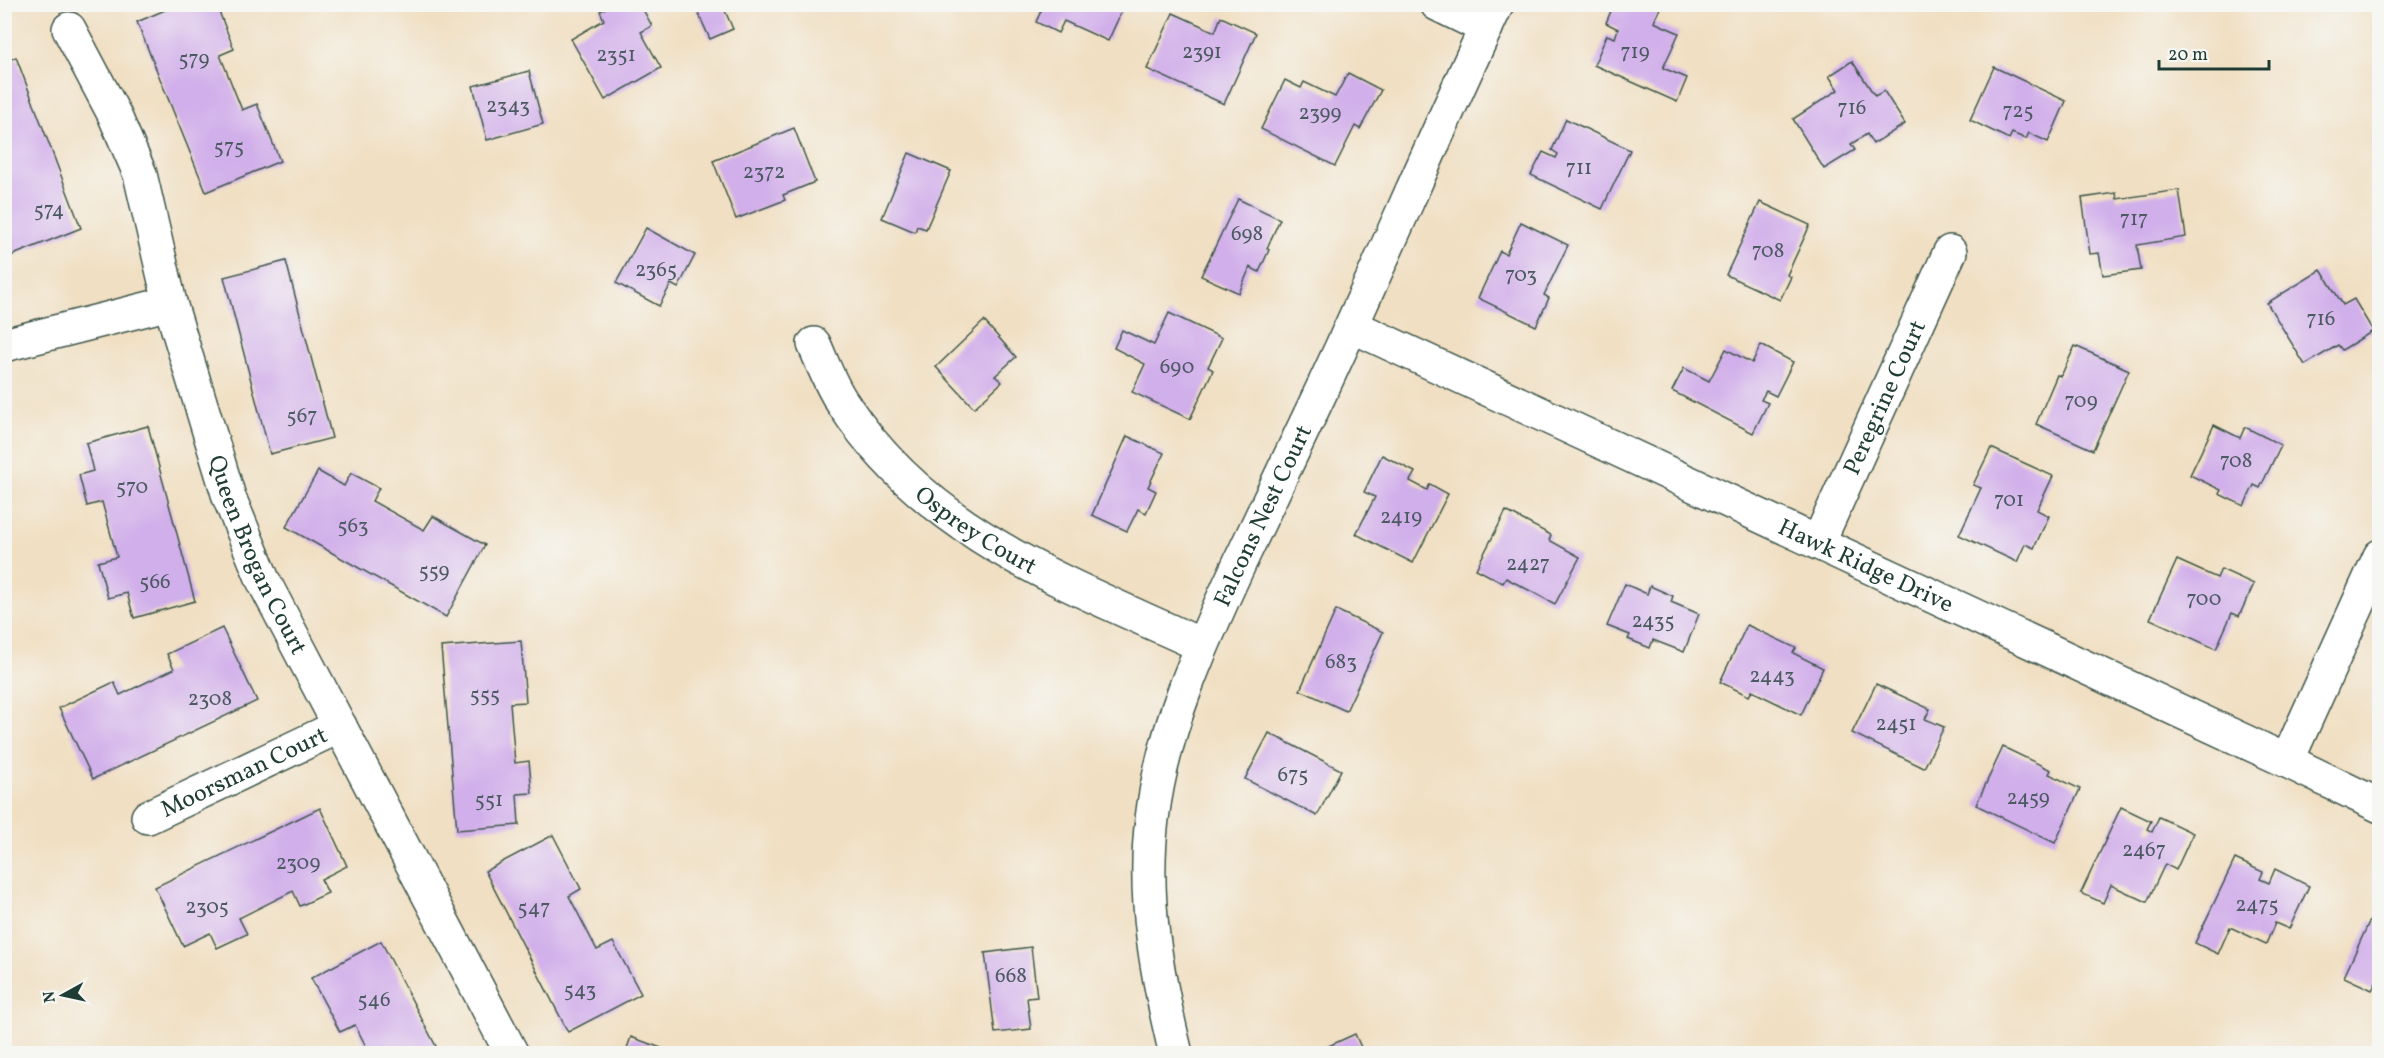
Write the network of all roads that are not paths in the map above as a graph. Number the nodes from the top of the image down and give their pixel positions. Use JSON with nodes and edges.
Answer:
{"nodes":[{"id":1,"x":1437,"y":4,"type":"edge"},
{"id":2,"x":1492,"y":16,"type":"edge"},
{"id":3,"x":69,"y":29,"type":"dead end"},
{"id":4,"x":1950,"y":252,"type":"dead end"},
{"id":5,"x":170,"y":303,"type":"junction"},
{"id":6,"x":1352,"y":326,"type":"junction"},
{"id":7,"x":814,"y":344,"type":"dead end"},
{"id":8,"x":4,"y":345,"type":"edge"},
{"id":9,"x":1818,"y":543,"type":"junction"},
{"id":10,"x":2379,"y":556,"type":"edge"},
{"id":11,"x":1201,"y":645,"type":"junction"},
{"id":12,"x":340,"y":726,"type":"junction"},
{"id":13,"x":2287,"y":760,"type":"junction"},
{"id":14,"x":2379,"y":806,"type":"edge"},
{"id":15,"x":148,"y":818,"type":"dead end"},
{"id":16,"x":512,"y":1053,"type":"edge"},
{"id":17,"x":1176,"y":1053,"type":"edge"}],
"edges":[{"from":1,"to":2,"type":"street"},
{"from":2,"to":6,"type":"street","name":"Falcons Nest Court"},
{"from":3,"to":5,"type":"street","name":"Queen Brogan Court"},
{"from":4,"to":9,"type":"street","name":"Peregrine Court"},
{"from":5,"to":8,"type":"street"},
{"from":5,"to":12,"type":"street","name":"Queen Brogan Court"},
{"from":6,"to":9,"type":"street","name":"Hawk Ridge Drive"},
{"from":6,"to":11,"type":"street","name":"Falcons Nest Court"},
{"from":7,"to":11,"type":"street","name":"Osprey Court"},
{"from":9,"to":13,"type":"street","name":"Hawk Ridge Drive"},
{"from":10,"to":13,"type":"street"},
{"from":11,"to":17,"type":"street","name":"Falcons Nest Court"},
{"from":12,"to":15,"type":"street","name":"Moorsman Court"},
{"from":12,"to":16,"type":"street","name":"Queen Brogan Court"},
{"from":13,"to":14,"type":"street","name":"Hawk Ridge Drive"}]}
